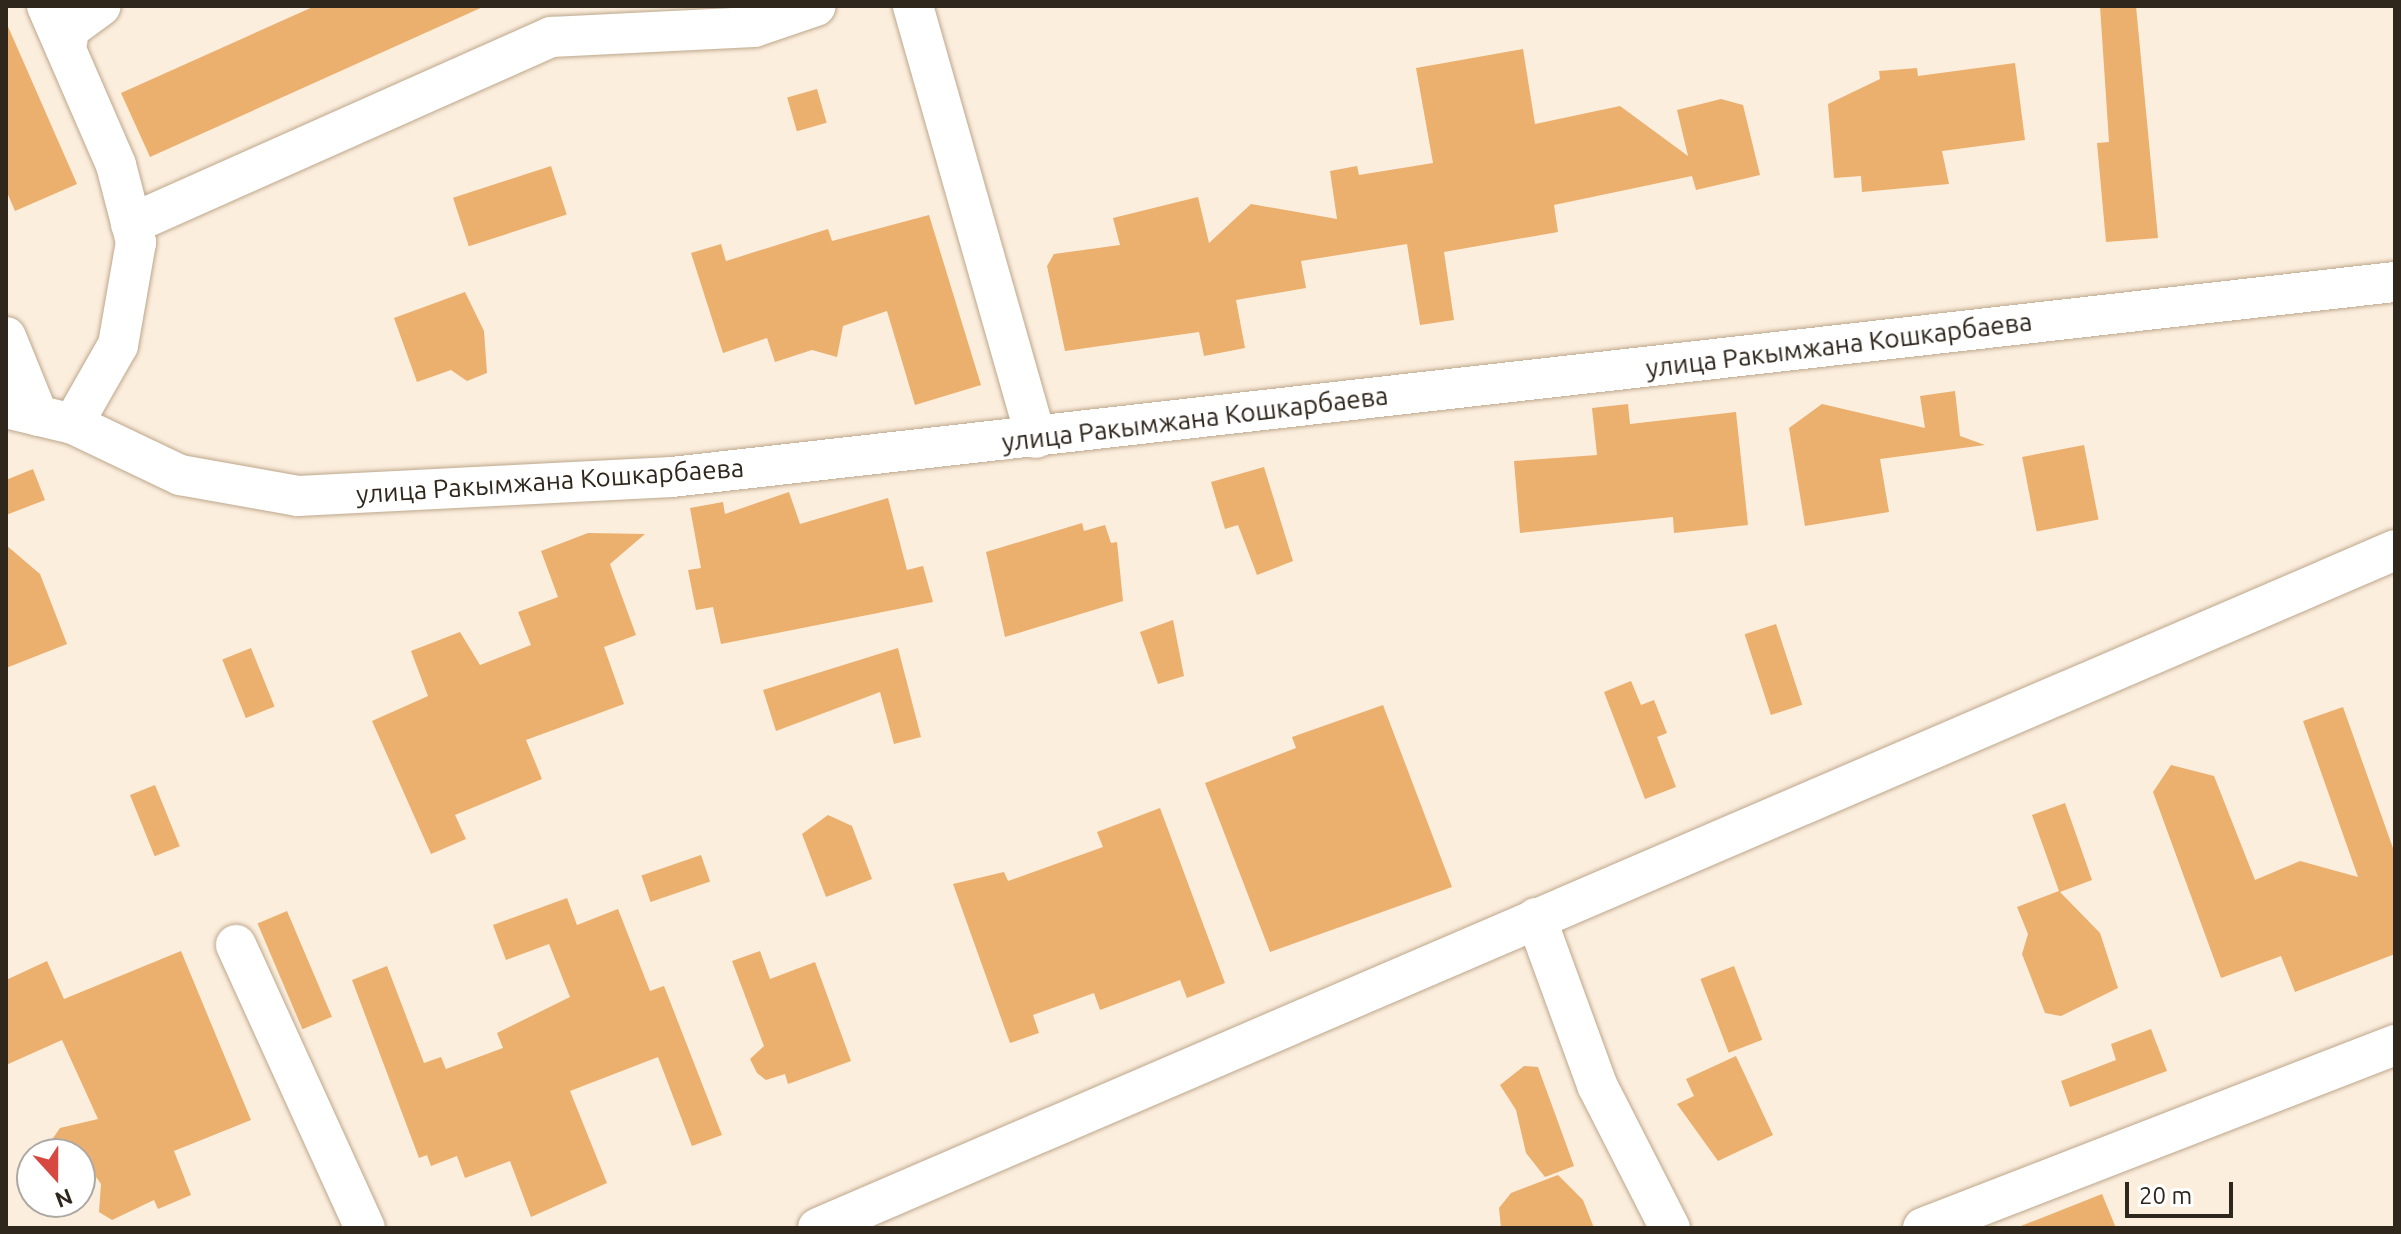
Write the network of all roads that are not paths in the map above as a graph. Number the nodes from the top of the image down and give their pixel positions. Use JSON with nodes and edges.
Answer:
{"nodes":[{"id":1,"x":47,"y":6,"type":"edge"},
{"id":2,"x":101,"y":6,"type":"edge"},
{"id":3,"x":816,"y":6,"type":"edge"},
{"id":4,"x":913,"y":6,"type":"edge"},
{"id":5,"x":66,"y":49,"type":"junction"},
{"id":6,"x":131,"y":224,"type":"junction"},
{"id":7,"x":2395,"y":282,"type":"edge"},
{"id":8,"x":6,"y":337,"type":"edge"},
{"id":9,"x":39,"y":416,"type":"edge"},
{"id":10,"x":1036,"y":438,"type":"junction"},
{"id":11,"x":2395,"y":550,"type":"edge"},
{"id":12,"x":1536,"y":918,"type":"junction"},
{"id":13,"x":236,"y":945,"type":"dead end"},
{"id":14,"x":2395,"y":1045,"type":"edge"},
{"id":15,"x":365,"y":1228,"type":"edge"},
{"id":16,"x":818,"y":1228,"type":"edge"},
{"id":17,"x":1670,"y":1228,"type":"edge"},
{"id":18,"x":1923,"y":1228,"type":"edge"}],
"edges":[{"from":1,"to":5,"type":"street"},
{"from":2,"to":5,"type":"street"},
{"from":3,"to":6,"type":"street"},
{"from":4,"to":10,"type":"street"},
{"from":5,"to":6,"type":"street"},
{"from":6,"to":9,"type":"street"},
{"from":7,"to":10,"type":"street","name":"улица Ракымжана Кошкарбаева"},
{"from":8,"to":9,"type":"street"},
{"from":9,"to":10,"type":"street","name":"улица Ракымжана Кошкарбаева"},
{"from":11,"to":12,"type":"street"},
{"from":12,"to":16,"type":"street"},
{"from":12,"to":17,"type":"street"},
{"from":13,"to":15,"type":"street"},
{"from":14,"to":18,"type":"street"}]}
